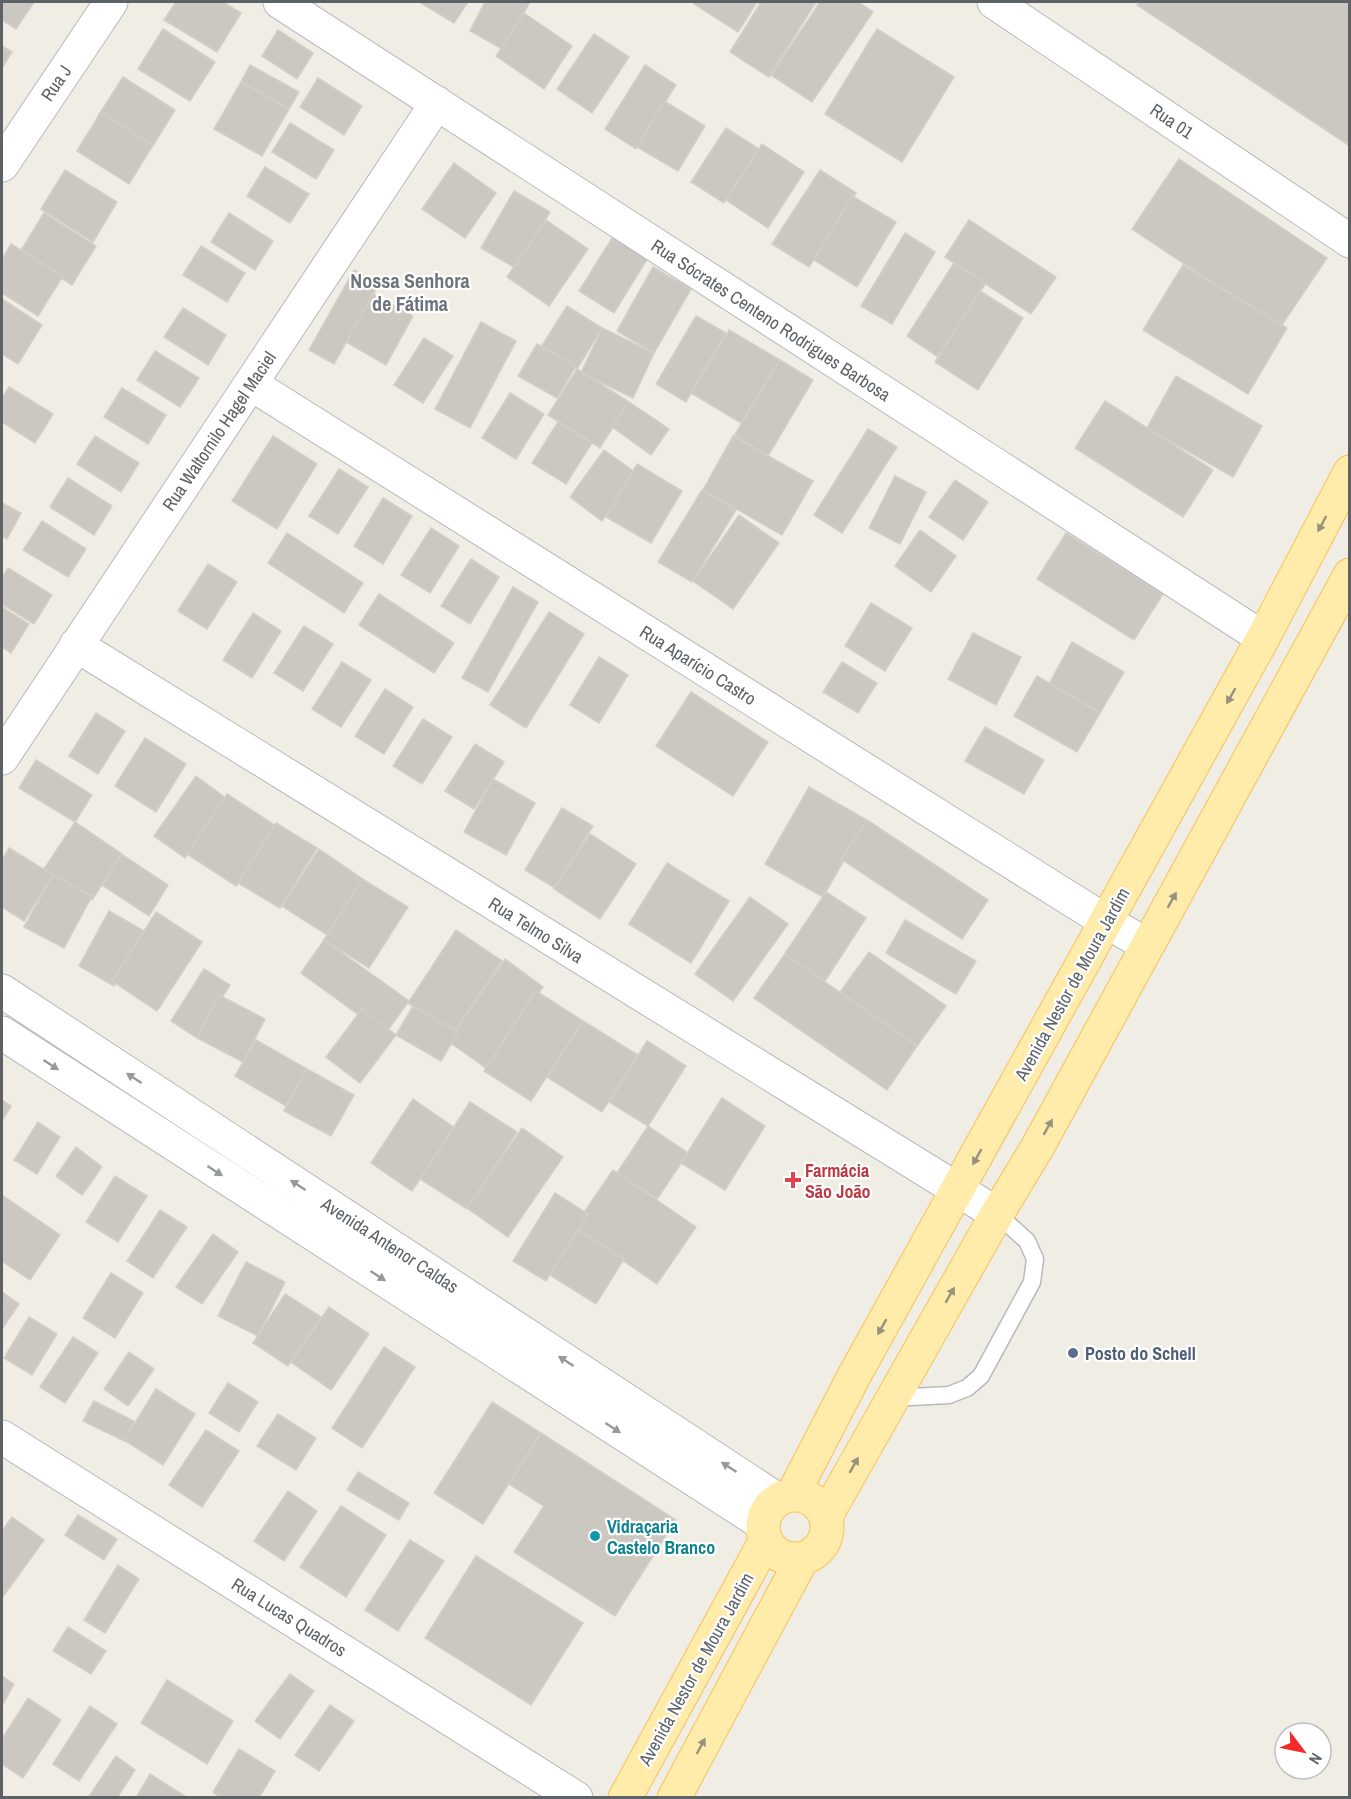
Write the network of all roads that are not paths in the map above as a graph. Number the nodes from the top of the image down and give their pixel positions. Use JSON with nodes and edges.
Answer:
{"nodes":[{"id":1,"x":111,"y":2,"type":"edge"},
{"id":2,"x":280,"y":2,"type":"edge"},
{"id":3,"x":994,"y":2,"type":"edge"},
{"id":4,"x":437,"y":104,"type":"junction"},
{"id":5,"x":2,"y":165,"type":"edge"},
{"id":6,"x":1350,"y":241,"type":"edge"},
{"id":7,"x":251,"y":384,"type":"junction"},
{"id":8,"x":1350,"y":472,"type":"edge"},
{"id":9,"x":1350,"y":575,"type":"edge"},
{"id":10,"x":1263,"y":638,"type":"junction"},
{"id":11,"x":76,"y":645,"type":"junction"},
{"id":12,"x":2,"y":758,"type":"edge"},
{"id":13,"x":1107,"y":922,"type":"junction"},
{"id":14,"x":1147,"y":945,"type":"junction"},
{"id":15,"x":2,"y":991,"type":"edge"},
{"id":16,"x":2,"y":1034,"type":"edge"},
{"id":17,"x":958,"y":1191,"type":"junction"},
{"id":18,"x":997,"y":1214,"type":"junction"},
{"id":19,"x":854,"y":1376,"type":"junction"},
{"id":20,"x":892,"y":1398,"type":"junction"},
{"id":21,"x":2,"y":1437,"type":"edge"},
{"id":22,"x":775,"y":1515,"type":"junction"},
{"id":23,"x":826,"y":1516,"type":"junction"},
{"id":24,"x":802,"y":1559,"type":"junction"},
{"id":25,"x":576,"y":1797,"type":"edge"},
{"id":26,"x":625,"y":1797,"type":"edge"},
{"id":27,"x":674,"y":1797,"type":"edge"}],
"edges":[{"from":1,"to":5,"type":"street","name":"Rua J"},
{"from":2,"to":4,"type":"street","name":"Rua Sócrates Centeno Rodrigues Barbosa"},
{"from":3,"to":6,"type":"street","name":"Rua 01"},
{"from":4,"to":7,"type":"street","name":"Rua Waltornilo Hagel Maciel"},
{"from":4,"to":10,"type":"street","name":"Rua Sócrates Centeno Rodrigues Barbosa"},
{"from":7,"to":11,"type":"street","name":"Rua Waltornilo Hagel Maciel"},
{"from":7,"to":13,"type":"street","name":"Rua Aparício Castro"},
{"from":8,"to":10,"type":"main road","name":"Avenida Nestor de Moura Jardim","one_way":true},
{"from":14,"to":9,"type":"main road","one_way":true},
{"from":10,"to":13,"type":"main road","name":"Avenida Nestor de Moura Jardim","one_way":true},
{"from":11,"to":12,"type":"street","name":"Rua Waltornilo Hagel Maciel"},
{"from":11,"to":17,"type":"street","name":"Rua Telmo Silva"},
{"from":13,"to":14,"type":"street","name":"Rua Aparício Castro"},
{"from":13,"to":17,"type":"main road","name":"Avenida Nestor de Moura Jardim","one_way":true},
{"from":18,"to":14,"type":"main road","one_way":true},
{"from":22,"to":15,"type":"street","name":"Avenida Antenor Caldas","one_way":true},
{"from":16,"to":22,"type":"street","name":"Avenida Antenor Caldas","one_way":true},
{"from":17,"to":18,"type":"street","name":"Rua Telmo Silva"},
{"from":17,"to":19,"type":"main road","name":"Avenida Nestor de Moura Jardim","one_way":true},
{"from":20,"to":18,"type":"main road","one_way":true},
{"from":18,"to":20,"type":"lane"},
{"from":19,"to":20,"type":"main road"},
{"from":19,"to":22,"type":"main road","name":"Avenida Nestor de Moura Jardim"},
{"from":23,"to":20,"type":"main road","one_way":true},
{"from":21,"to":25,"type":"street","name":"Rua Lucas Quadros"},
{"from":22,"to":23,"type":"main road"},
{"from":22,"to":24,"type":"main road"},
{"from":22,"to":26,"type":"main road","name":"Avenida Nestor de Moura Jardim"},
{"from":23,"to":24,"type":"main road"},
{"from":27,"to":24,"type":"main road","one_way":true}]}
